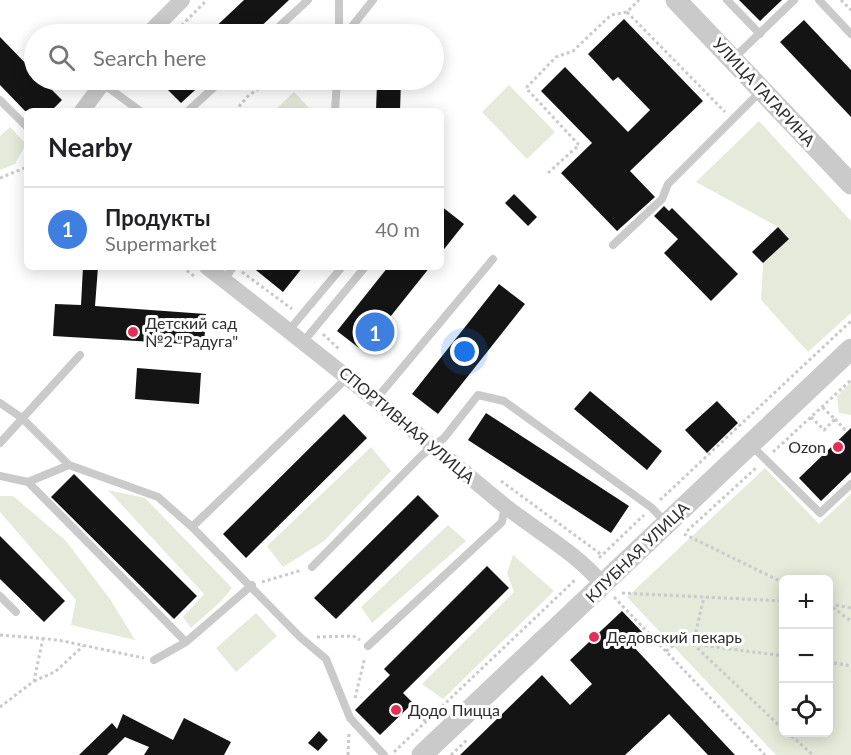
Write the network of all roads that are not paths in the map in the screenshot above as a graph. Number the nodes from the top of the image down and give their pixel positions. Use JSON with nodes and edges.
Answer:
{"nodes":[{"id":1,"x":182,"y":0,"type":"edge"},
{"id":2,"x":308,"y":0,"type":"edge"},
{"id":3,"x":339,"y":0,"type":"edge"},
{"id":4,"x":373,"y":0,"type":"edge"},
{"id":5,"x":676,"y":0,"type":"edge"},
{"id":6,"x":727,"y":0,"type":"edge"},
{"id":7,"x":794,"y":0,"type":"edge"},
{"id":8,"x":819,"y":0,"type":"edge"},
{"id":9,"x":158,"y":24,"type":"edge"},
{"id":10,"x":282,"y":24,"type":"edge"},
{"id":11,"x":339,"y":24,"type":"edge"},
{"id":12,"x":354,"y":24,"type":"edge"},
{"id":13,"x":760,"y":34,"type":"junction"},
{"id":14,"x":851,"y":34,"type":"edge"},
{"id":15,"x":732,"y":59,"type":"junction"},
{"id":16,"x":97,"y":90,"type":"edge"},
{"id":17,"x":115,"y":90,"type":"edge"},
{"id":18,"x":211,"y":90,"type":"edge"},
{"id":19,"x":336,"y":90,"type":"edge"},
{"id":20,"x":762,"y":90,"type":"junction"},
{"id":21,"x":0,"y":100,"type":"edge"},
{"id":22,"x":84,"y":108,"type":"edge"},
{"id":23,"x":136,"y":108,"type":"edge"},
{"id":24,"x":191,"y":108,"type":"edge"},
{"id":25,"x":335,"y":108,"type":"edge"},
{"id":26,"x":24,"y":124,"type":"edge"},
{"id":27,"x":851,"y":184,"type":"edge"},
{"id":28,"x":614,"y":245,"type":"dead end"},
{"id":29,"x":493,"y":259,"type":"dead end"},
{"id":30,"x":339,"y":270,"type":"edge"},
{"id":31,"x":363,"y":270,"type":"edge"},
{"id":32,"x":229,"y":273,"type":"edge"},
{"id":33,"x":290,"y":329,"type":"junction"},
{"id":34,"x":304,"y":341,"type":"junction"},
{"id":35,"x":851,"y":349,"type":"edge"},
{"id":36,"x":80,"y":355,"type":"dead end"},
{"id":37,"x":348,"y":376,"type":"junction"},
{"id":38,"x":377,"y":398,"type":"junction"},
{"id":39,"x":0,"y":403,"type":"edge"},
{"id":40,"x":22,"y":418,"type":"junction"},
{"id":41,"x":0,"y":443,"type":"edge"},
{"id":42,"x":751,"y":444,"type":"junction"},
{"id":43,"x":433,"y":447,"type":"junction"},
{"id":44,"x":69,"y":465,"type":"junction"},
{"id":45,"x":0,"y":476,"type":"edge"},
{"id":46,"x":27,"y":482,"type":"junction"},
{"id":47,"x":851,"y":483,"type":"edge"},
{"id":48,"x":505,"y":506,"type":"junction"},
{"id":49,"x":667,"y":522,"type":"junction"},
{"id":50,"x":192,"y":526,"type":"junction"},
{"id":51,"x":312,"y":567,"type":"road end"},
{"id":52,"x":252,"y":585,"type":"junction"},
{"id":53,"x":613,"y":589,"type":"junction"},
{"id":54,"x":0,"y":596,"type":"edge"},
{"id":55,"x":16,"y":612,"type":"dead end"},
{"id":56,"x":186,"y":642,"type":"junction"},
{"id":57,"x":368,"y":646,"type":"road end"},
{"id":58,"x":154,"y":660,"type":"road end"},
{"id":59,"x":384,"y":755,"type":"edge"},
{"id":60,"x":422,"y":755,"type":"edge"}],
"edges":[{"from":1,"to":9,"type":"street"},
{"from":2,"to":10,"type":"lane"},
{"from":3,"to":11,"type":"lane"},
{"from":4,"to":12,"type":"lane"},
{"from":5,"to":15,"type":"street","name":"УЛИЦА ГАГАРИНА"},
{"from":6,"to":13,"type":"lane"},
{"from":7,"to":13,"type":"lane"},
{"from":8,"to":14,"type":"lane"},
{"from":13,"to":15,"type":"lane"},
{"from":15,"to":20,"type":"street","name":"УЛИЦА ГАГАРИНА"},
{"from":16,"to":22,"type":"street"},
{"from":17,"to":23,"type":"lane"},
{"from":18,"to":24,"type":"lane"},
{"from":19,"to":25,"type":"lane"},
{"from":20,"to":27,"type":"street","name":"УЛИЦА ГАГАРИНА"},
{"from":20,"to":28,"type":"lane"},
{"from":21,"to":26,"type":"lane"},
{"from":29,"to":38,"type":"lane"},
{"from":30,"to":33,"type":"lane"},
{"from":31,"to":34,"type":"lane"},
{"from":32,"to":33,"type":"street","name":"СПОРТИВНАЯ УЛИЦА"},
{"from":33,"to":34,"type":"street","name":"СПОРТИВНАЯ УЛИЦА"},
{"from":34,"to":37,"type":"street","name":"СПОРТИВНАЯ УЛИЦА"},
{"from":35,"to":42,"type":"street","name":"КЛУБНАЯ УЛИЦА"},
{"from":36,"to":40,"type":"lane"},
{"from":37,"to":38,"type":"street","name":"СПОРТИВНАЯ УЛИЦА"},
{"from":37,"to":50,"type":"lane"},
{"from":38,"to":43,"type":"street","name":"СПОРТИВНАЯ УЛИЦА"},
{"from":39,"to":40,"type":"lane"},
{"from":40,"to":41,"type":"lane"},
{"from":40,"to":44,"type":"lane"},
{"from":42,"to":47,"type":"lane"},
{"from":42,"to":49,"type":"street","name":"КЛУБНАЯ УЛИЦА"},
{"from":43,"to":48,"type":"street","name":"СПОРТИВНАЯ УЛИЦА"},
{"from":43,"to":49,"type":"lane"},
{"from":43,"to":51,"type":"lane"},
{"from":44,"to":46,"type":"lane"},
{"from":44,"to":50,"type":"lane"},
{"from":45,"to":46,"type":"lane"},
{"from":46,"to":56,"type":"lane"},
{"from":48,"to":53,"type":"street","name":"СПОРТИВНАЯ УЛИЦА"},
{"from":48,"to":57,"type":"lane"},
{"from":49,"to":53,"type":"street","name":"КЛУБНАЯ УЛИЦА"},
{"from":50,"to":52,"type":"lane"},
{"from":52,"to":56,"type":"lane"},
{"from":52,"to":59,"type":"lane"},
{"from":53,"to":60,"type":"street","name":"КЛУБНАЯ УЛИЦА"},
{"from":54,"to":55,"type":"lane"},
{"from":56,"to":58,"type":"lane"}]}
